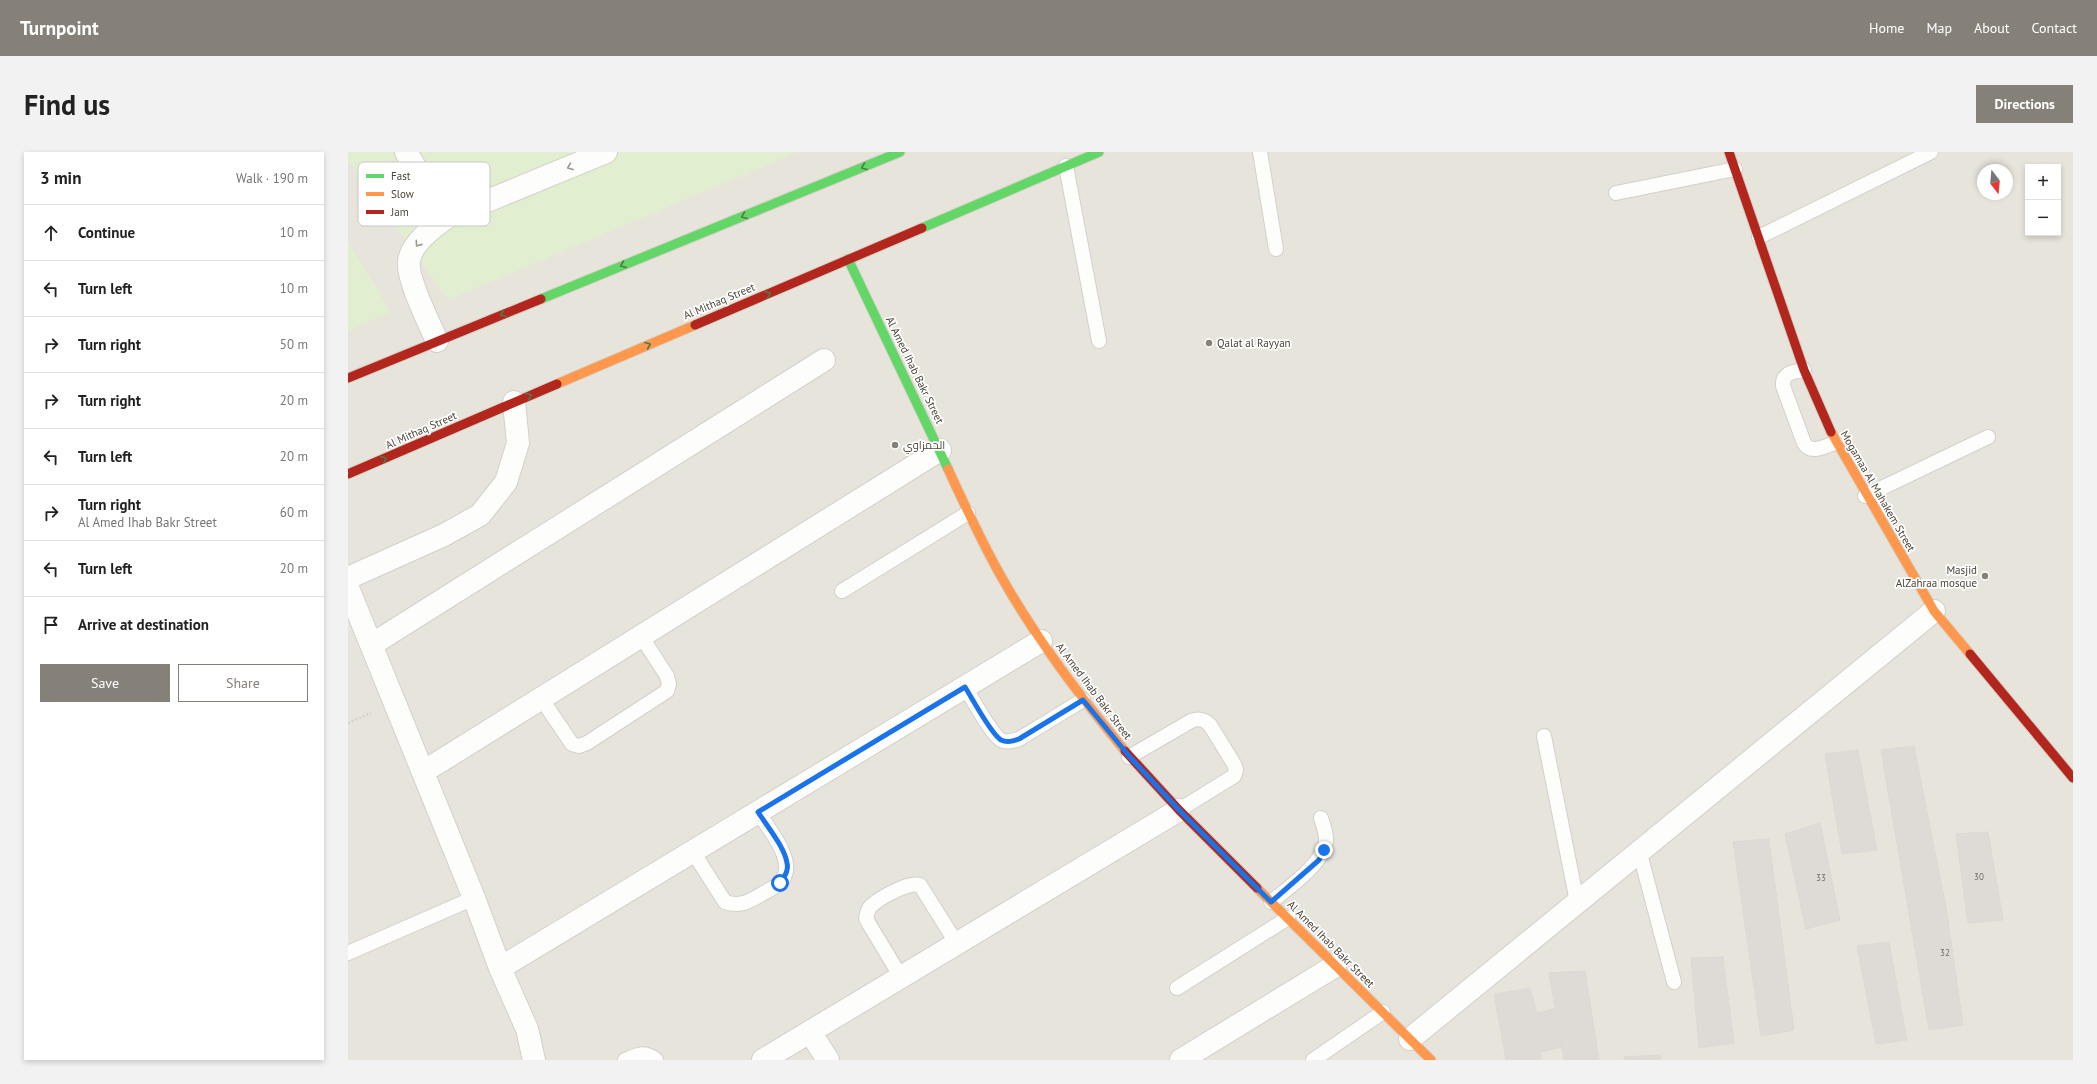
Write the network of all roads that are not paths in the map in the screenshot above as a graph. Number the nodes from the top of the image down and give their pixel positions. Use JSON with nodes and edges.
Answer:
{"nodes":[{"id":1,"x":406,"y":152,"type":"edge"},
{"id":2,"x":606,"y":152,"type":"edge"},
{"id":3,"x":900,"y":152,"type":"edge"},
{"id":4,"x":1099,"y":152,"type":"edge"},
{"id":5,"x":1260,"y":152,"type":"edge"},
{"id":6,"x":1729,"y":152,"type":"edge"},
{"id":7,"x":1931,"y":152,"type":"edge"},
{"id":8,"x":412,"y":162,"type":"edge"},
{"id":9,"x":1066,"y":166,"type":"junction"},
{"id":10,"x":1735,"y":169,"type":"junction"},
{"id":11,"x":1616,"y":192,"type":"dead end"},
{"id":12,"x":490,"y":200,"type":"edge"},
{"id":13,"x":434,"y":226,"type":"edge"},
{"id":14,"x":1759,"y":237,"type":"junction"},
{"id":15,"x":1276,"y":249,"type":"dead end"},
{"id":16,"x":848,"y":259,"type":"junction"},
{"id":17,"x":437,"y":341,"type":"junction"},
{"id":18,"x":1099,"y":341,"type":"dead end"},
{"id":19,"x":824,"y":360,"type":"dead end"},
{"id":20,"x":1804,"y":370,"type":"junction"},
{"id":21,"x":348,"y":378,"type":"edge"},
{"id":22,"x":514,"y":402,"type":"junction"},
{"id":23,"x":1988,"y":437,"type":"dead end"},
{"id":24,"x":1835,"y":443,"type":"junction"},
{"id":25,"x":940,"y":450,"type":"junction"},
{"id":26,"x":348,"y":474,"type":"edge"},
{"id":27,"x":1865,"y":496,"type":"junction"},
{"id":28,"x":968,"y":513,"type":"junction"},
{"id":29,"x":348,"y":578,"type":"edge"},
{"id":30,"x":348,"y":588,"type":"edge"},
{"id":31,"x":842,"y":591,"type":"dead end"},
{"id":32,"x":1934,"y":611,"type":"junction"},
{"id":33,"x":641,"y":636,"type":"junction"},
{"id":34,"x":1041,"y":641,"type":"junction"},
{"id":35,"x":371,"y":645,"type":"junction"},
{"id":36,"x":965,"y":687,"type":"junction"},
{"id":37,"x":541,"y":698,"type":"junction"},
{"id":38,"x":1083,"y":700,"type":"junction"},
{"id":39,"x":1544,"y":736,"type":"dead end"},
{"id":40,"x":1129,"y":756,"type":"junction"},
{"id":41,"x":423,"y":772,"type":"junction"},
{"id":42,"x":2073,"y":778,"type":"edge"},
{"id":43,"x":1179,"y":810,"type":"junction"},
{"id":44,"x":758,"y":812,"type":"junction"},
{"id":45,"x":1321,"y":818,"type":"dead end"},
{"id":46,"x":1639,"y":850,"type":"junction"},
{"id":47,"x":692,"y":852,"type":"junction"},
{"id":48,"x":474,"y":898,"type":"junction"},
{"id":49,"x":1271,"y":902,"type":"junction"},
{"id":50,"x":1577,"y":902,"type":"junction"},
{"id":51,"x":1288,"y":918,"type":"junction"},
{"id":52,"x":957,"y":944,"type":"junction"},
{"id":53,"x":348,"y":953,"type":"edge"},
{"id":54,"x":1335,"y":966,"type":"junction"},
{"id":55,"x":500,"y":968,"type":"junction"},
{"id":56,"x":901,"y":977,"type":"junction"},
{"id":57,"x":1674,"y":982,"type":"dead end"},
{"id":58,"x":1177,"y":988,"type":"dead end"},
{"id":59,"x":1382,"y":1012,"type":"junction"},
{"id":60,"x":810,"y":1032,"type":"junction"},
{"id":61,"x":1410,"y":1039,"type":"junction"},
{"id":62,"x":534,"y":1060,"type":"edge"},
{"id":63,"x":625,"y":1060,"type":"edge"},
{"id":64,"x":656,"y":1060,"type":"edge"},
{"id":65,"x":763,"y":1060,"type":"edge"},
{"id":66,"x":828,"y":1060,"type":"edge"},
{"id":67,"x":1181,"y":1060,"type":"edge"},
{"id":68,"x":1313,"y":1060,"type":"edge"},
{"id":69,"x":1430,"y":1060,"type":"edge"}],
"edges":[{"from":1,"to":8,"type":"street"},
{"from":2,"to":12,"type":"street","one_way":true},
{"from":3,"to":17,"type":"street","one_way":true},
{"from":4,"to":9,"type":"street","name":"Al Mithaq Street"},
{"from":5,"to":15,"type":"lane"},
{"from":6,"to":10,"type":"street","name":"Mogamaa Al Mahakem Street"},
{"from":7,"to":14,"type":"lane"},
{"from":9,"to":16,"type":"street","name":"Al Mithaq Street"},
{"from":9,"to":18,"type":"lane"},
{"from":10,"to":11,"type":"lane"},
{"from":10,"to":14,"type":"street","name":"Mogamaa Al Mahakem Street"},
{"from":13,"to":17,"type":"street","one_way":true},
{"from":14,"to":20,"type":"street","name":"Mogamaa Al Mahakem Street"},
{"from":22,"to":16,"type":"street","name":"Al Mithaq Street","one_way":true},
{"from":16,"to":25,"type":"street","name":"Al Amed Ihab Bakr Street"},
{"from":17,"to":21,"type":"street"},
{"from":19,"to":35,"type":"street"},
{"from":20,"to":24,"type":"street","name":"Mogamaa Al Mahakem Street"},
{"from":20,"to":24,"type":"lane"},
{"from":26,"to":22,"type":"street","name":"Al Mithaq Street","one_way":true},
{"from":22,"to":29,"type":"street"},
{"from":23,"to":27,"type":"lane"},
{"from":24,"to":27,"type":"street","name":"Mogamaa Al Mahakem Street"},
{"from":25,"to":28,"type":"street","name":"Al Amed Ihab Bakr Street"},
{"from":25,"to":33,"type":"street"},
{"from":27,"to":32,"type":"street","name":"Mogamaa Al Mahakem Street"},
{"from":28,"to":31,"type":"lane"},
{"from":28,"to":34,"type":"street","name":"Al Amed Ihab Bakr Street"},
{"from":30,"to":35,"type":"street"},
{"from":32,"to":42,"type":"street","name":"Mogamaa Al Mahakem Street"},
{"from":32,"to":46,"type":"street"},
{"from":33,"to":37,"type":"street"},
{"from":33,"to":37,"type":"lane"},
{"from":34,"to":36,"type":"street"},
{"from":34,"to":38,"type":"street","name":"Al Amed Ihab Bakr Street"},
{"from":35,"to":41,"type":"street"},
{"from":36,"to":38,"type":"lane"},
{"from":36,"to":44,"type":"street"},
{"from":37,"to":41,"type":"street"},
{"from":38,"to":40,"type":"street","name":"Al Amed Ihab Bakr Street"},
{"from":39,"to":50,"type":"lane"},
{"from":40,"to":43,"type":"street","name":"Al Amed Ihab Bakr Street"},
{"from":40,"to":43,"type":"lane"},
{"from":41,"to":48,"type":"street"},
{"from":43,"to":49,"type":"street","name":"Al Amed Ihab Bakr Street"},
{"from":43,"to":52,"type":"street"},
{"from":44,"to":47,"type":"street"},
{"from":44,"to":47,"type":"lane"},
{"from":45,"to":49,"type":"lane"},
{"from":46,"to":50,"type":"street"},
{"from":46,"to":57,"type":"lane"},
{"from":47,"to":55,"type":"street"},
{"from":48,"to":53,"type":"lane"},
{"from":48,"to":55,"type":"street"},
{"from":49,"to":51,"type":"street","name":"Al Amed Ihab Bakr Street"},
{"from":50,"to":61,"type":"street"},
{"from":51,"to":54,"type":"street","name":"Al Amed Ihab Bakr Street"},
{"from":51,"to":58,"type":"lane"},
{"from":52,"to":56,"type":"street"},
{"from":52,"to":56,"type":"lane"},
{"from":54,"to":59,"type":"street","name":"Al Amed Ihab Bakr Street"},
{"from":54,"to":67,"type":"street"},
{"from":55,"to":62,"type":"street"},
{"from":56,"to":60,"type":"street"},
{"from":59,"to":61,"type":"street","name":"Al Amed Ihab Bakr Street"},
{"from":59,"to":68,"type":"lane"},
{"from":60,"to":65,"type":"street"},
{"from":60,"to":66,"type":"street"},
{"from":61,"to":69,"type":"street","name":"Al Amed Ihab Bakr Street"},
{"from":63,"to":64,"type":"lane"}]}
